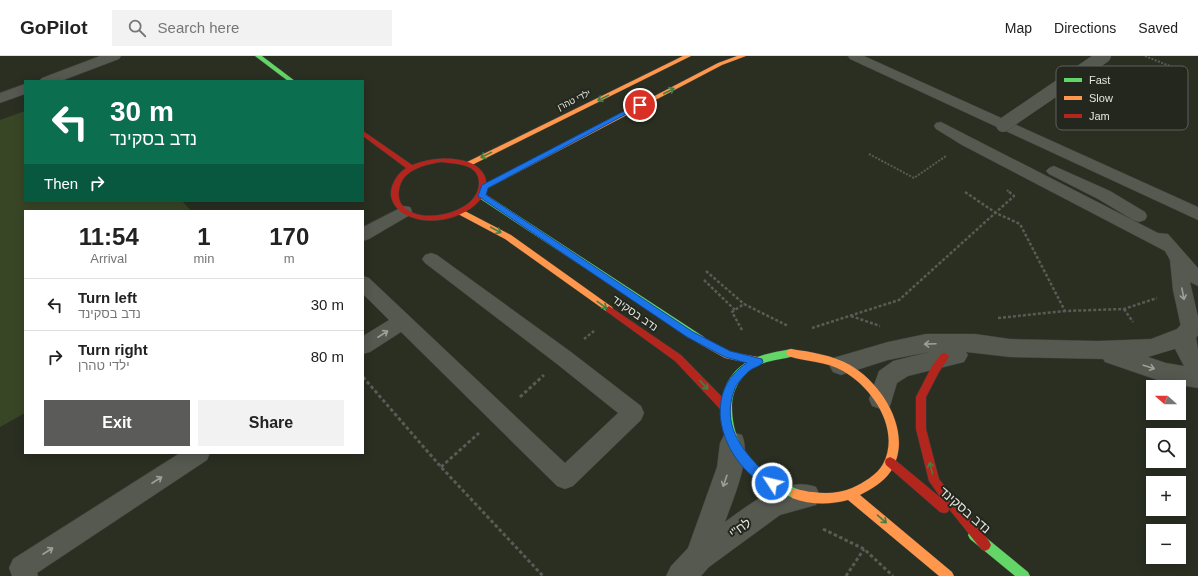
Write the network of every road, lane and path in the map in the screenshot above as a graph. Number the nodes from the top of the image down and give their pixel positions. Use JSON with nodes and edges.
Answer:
{"nodes":[{"id":1,"x":114,"y":56,"type":"edge"},
{"id":2,"x":258,"y":56,"type":"edge"},
{"id":3,"x":688,"y":56,"type":"edge"},
{"id":4,"x":743,"y":56,"type":"edge"},
{"id":5,"x":854,"y":56,"type":"edge"},
{"id":6,"x":1104,"y":56,"type":"edge"},
{"id":7,"x":1145,"y":56,"type":"edge"},
{"id":8,"x":1089,"y":66,"type":"edge"},
{"id":9,"x":1171,"y":66,"type":"edge"},
{"id":10,"x":50,"y":80,"type":"edge"},
{"id":11,"x":291,"y":80,"type":"edge"},
{"id":12,"x":24,"y":89,"type":"edge"},
{"id":13,"x":1056,"y":89,"type":"edge"},
{"id":14,"x":0,"y":98,"type":"edge"},
{"id":15,"x":1003,"y":125,"type":"junction"},
{"id":16,"x":941,"y":126,"type":"dead end"},
{"id":17,"x":364,"y":134,"type":"edge"},
{"id":18,"x":967,"y":142,"type":"junction"},
{"id":19,"x":869,"y":154,"type":"dead end"},
{"id":20,"x":469,"y":163,"type":"junction"},
{"id":21,"x":411,"y":168,"type":"junction"},
{"id":22,"x":1054,"y":171,"type":"dead end"},
{"id":23,"x":485,"y":186,"type":"junction"},
{"id":24,"x":1003,"y":186,"type":"dead end"},
{"id":25,"x":965,"y":192,"type":"dead end"},
{"id":26,"x":482,"y":196,"type":"junction"},
{"id":27,"x":404,"y":211,"type":"junction"},
{"id":28,"x":461,"y":212,"type":"junction"},
{"id":29,"x":996,"y":212,"type":"junction"},
{"id":30,"x":1198,"y":214,"type":"edge"},
{"id":31,"x":364,"y":234,"type":"edge"},
{"id":32,"x":1175,"y":253,"type":"junction"},
{"id":33,"x":431,"y":258,"type":"dead end"},
{"id":34,"x":706,"y":271,"type":"dead end"},
{"id":35,"x":1198,"y":279,"type":"edge"},
{"id":36,"x":704,"y":280,"type":"dead end"},
{"id":37,"x":364,"y":284,"type":"edge"},
{"id":38,"x":1182,"y":290,"type":"junction"},
{"id":39,"x":744,"y":304,"type":"junction"},
{"id":40,"x":736,"y":310,"type":"junction"},
{"id":41,"x":613,"y":313,"type":"junction"},
{"id":42,"x":403,"y":321,"type":"junction"},
{"id":43,"x":792,"y":329,"type":"dead end"},
{"id":44,"x":1191,"y":329,"type":"edge"},
{"id":45,"x":806,"y":330,"type":"dead end"},
{"id":46,"x":742,"y":331,"type":"dead end"},
{"id":47,"x":364,"y":345,"type":"edge"},
{"id":48,"x":1010,"y":348,"type":"junction"},
{"id":49,"x":1098,"y":350,"type":"junction"},
{"id":50,"x":944,"y":357,"type":"junction"},
{"id":51,"x":564,"y":358,"type":"junction"},
{"id":52,"x":758,"y":362,"type":"junction"},
{"id":53,"x":841,"y":365,"type":"junction"},
{"id":54,"x":1198,"y":367,"type":"edge"},
{"id":55,"x":364,"y":378,"type":"edge"},
{"id":56,"x":1198,"y":378,"type":"edge"},
{"id":57,"x":881,"y":399,"type":"junction"},
{"id":58,"x":725,"y":407,"type":"junction"},
{"id":59,"x":499,"y":415,"type":"junction"},
{"id":60,"x":733,"y":443,"type":"junction"},
{"id":61,"x":197,"y":454,"type":"edge"},
{"id":62,"x":890,"y":462,"type":"junction"},
{"id":63,"x":441,"y":466,"type":"junction"},
{"id":64,"x":851,"y":495,"type":"junction"},
{"id":65,"x":806,"y":496,"type":"junction"},
{"id":66,"x":822,"y":528,"type":"dead end"},
{"id":67,"x":985,"y":545,"type":"junction"},
{"id":68,"x":864,"y":549,"type":"junction"},
{"id":69,"x":690,"y":567,"type":"edge"},
{"id":70,"x":25,"y":576,"type":"edge"},
{"id":71,"x":543,"y":576,"type":"edge"},
{"id":72,"x":846,"y":576,"type":"edge"},
{"id":73,"x":894,"y":576,"type":"edge"},
{"id":74,"x":948,"y":576,"type":"edge"},
{"id":75,"x":1024,"y":576,"type":"edge"}],
"edges":[{"from":1,"to":10,"type":"street"},
{"from":2,"to":11,"type":"street"},
{"from":3,"to":20,"type":"street","name":"ילדי טהרן","one_way":true},
{"from":23,"to":4,"type":"street","one_way":true},
{"from":5,"to":15,"type":"lane"},
{"from":6,"to":8,"type":"lane","bridge":true},
{"from":7,"to":9,"type":"path"},
{"from":12,"to":14,"type":"street"},
{"from":13,"to":15,"type":"lane","bridge":true},
{"from":15,"to":30,"type":"lane"},
{"from":16,"to":18,"type":"lane"},
{"from":17,"to":21,"type":"street"},
{"from":18,"to":19,"type":"path"},
{"from":18,"to":32,"type":"lane"},
{"from":20,"to":21,"type":"street"},
{"from":20,"to":23,"type":"street"},
{"from":21,"to":27,"type":"street"},
{"from":22,"to":32,"type":"lane"},
{"from":23,"to":26,"type":"street"},
{"from":24,"to":29,"type":"path"},
{"from":25,"to":29,"type":"path"},
{"from":26,"to":28,"type":"street"},
{"from":26,"to":52,"type":"street","name":"נדב בסקינד"},
{"from":27,"to":28,"type":"street"},
{"from":27,"to":31,"type":"lane"},
{"from":28,"to":41,"type":"street","name":"נדב בסקינד","one_way":true},
{"from":29,"to":38,"type":"path"},
{"from":29,"to":45,"type":"path"},
{"from":32,"to":35,"type":"lane"},
{"from":32,"to":38,"type":"lane"},
{"from":33,"to":51,"type":"lane"},
{"from":34,"to":39,"type":"path"},
{"from":36,"to":40,"type":"path"},
{"from":37,"to":42,"type":"lane"},
{"from":38,"to":44,"type":"lane","one_way":true},
{"from":39,"to":40,"type":"path"},
{"from":39,"to":43,"type":"path"},
{"from":40,"to":46,"type":"path"},
{"from":41,"to":51,"type":"path"},
{"from":41,"to":58,"type":"street","name":"נדב בסקינד","one_way":true},
{"from":47,"to":42,"type":"lane","one_way":true},
{"from":42,"to":59,"type":"lane"},
{"from":44,"to":49,"type":"street"},
{"from":44,"to":54,"type":"street"},
{"from":48,"to":49,"type":"street"},
{"from":48,"to":50,"type":"street"},
{"from":48,"to":53,"type":"street","one_way":true},
{"from":49,"to":56,"type":"street","one_way":true},
{"from":50,"to":57,"type":"street"},
{"from":67,"to":50,"type":"street","one_way":true},
{"from":51,"to":59,"type":"path"},
{"from":51,"to":59,"type":"lane"},
{"from":52,"to":53,"type":"street"},
{"from":52,"to":58,"type":"street"},
{"from":53,"to":57,"type":"street"},
{"from":55,"to":63,"type":"path"},
{"from":57,"to":62,"type":"street"},
{"from":58,"to":60,"type":"street"},
{"from":59,"to":63,"type":"path"},
{"from":60,"to":65,"type":"street"},
{"from":60,"to":69,"type":"street","name":"לח\"י","one_way":true},
{"from":70,"to":61,"type":"lane","one_way":true},
{"from":62,"to":64,"type":"street"},
{"from":62,"to":67,"type":"street","name":"נדב בסקינד"},
{"from":63,"to":71,"type":"path"},
{"from":64,"to":65,"type":"street"},
{"from":64,"to":74,"type":"street","one_way":true},
{"from":65,"to":69,"type":"street","name":"לח\"י"},
{"from":66,"to":68,"type":"path"},
{"from":67,"to":75,"type":"street","name":"נדב בסקינד"},
{"from":68,"to":72,"type":"path"},
{"from":68,"to":73,"type":"path"}]}
